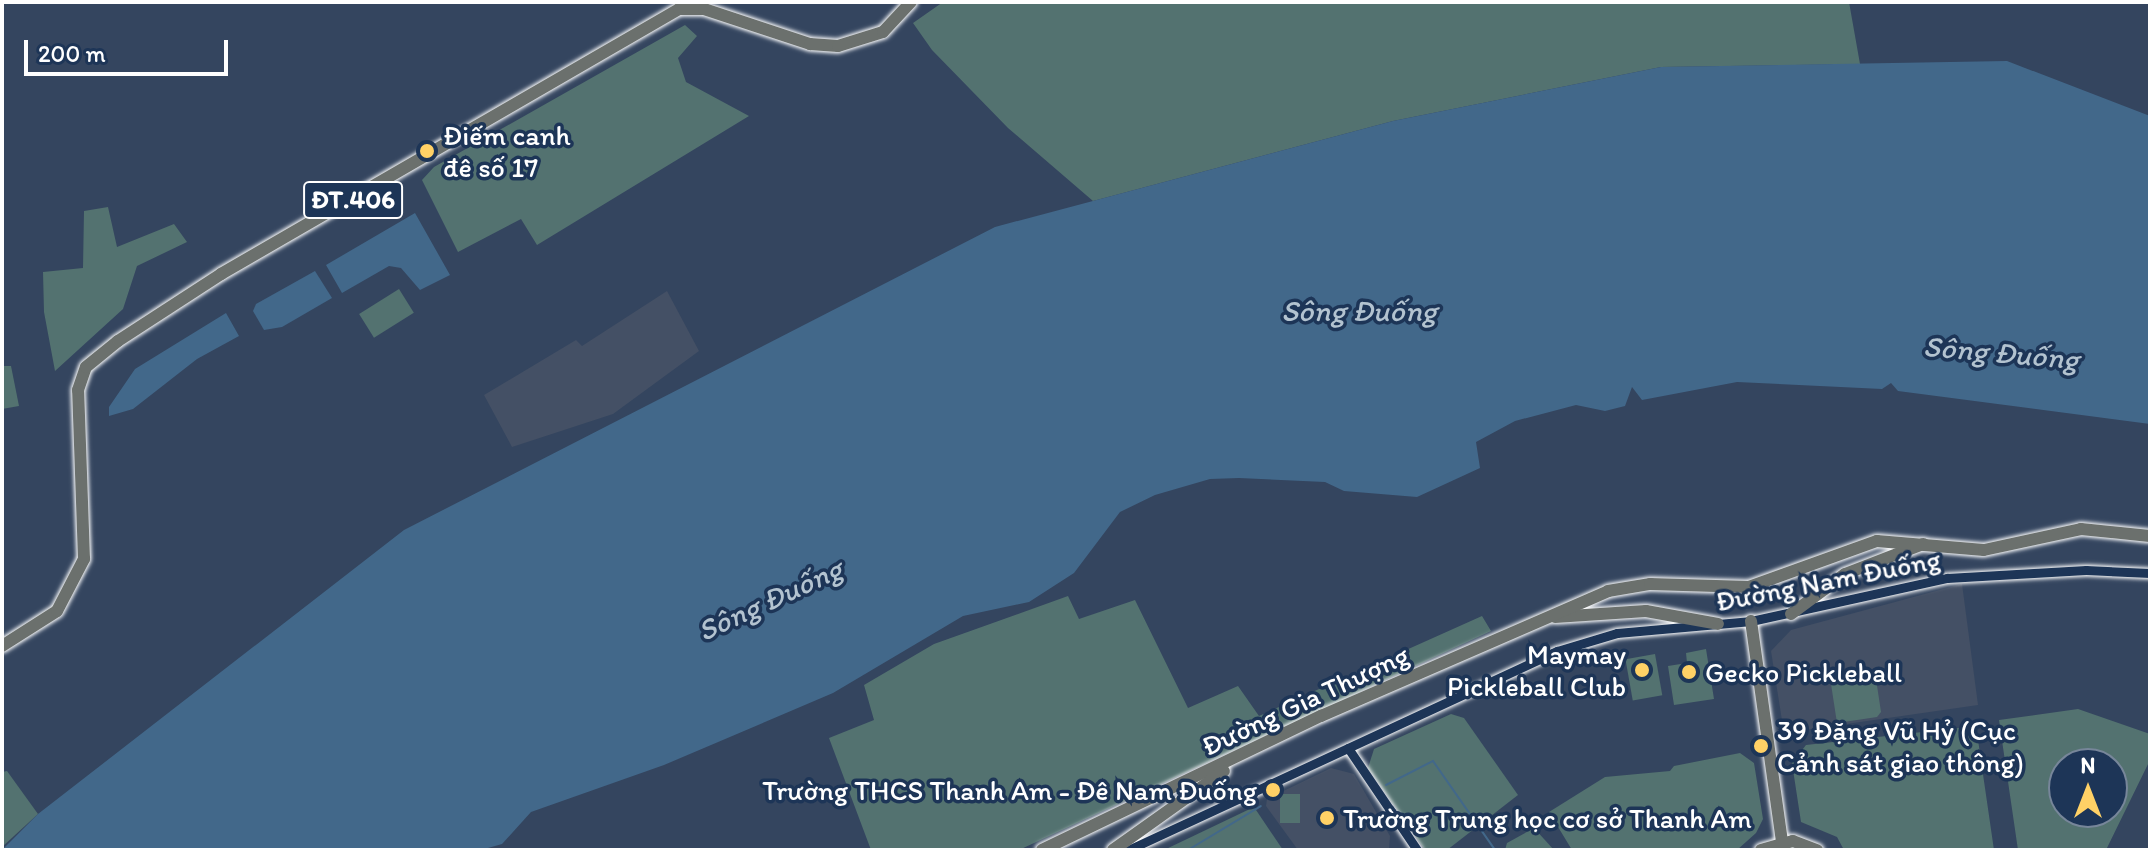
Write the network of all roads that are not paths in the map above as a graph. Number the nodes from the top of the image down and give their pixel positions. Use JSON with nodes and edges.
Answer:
{"nodes":[{"id":1,"x":911,"y":2,"type":"edge"},
{"id":2,"x":2150,"y":536,"type":"edge"},
{"id":3,"x":1926,"y":543,"type":"junction"},
{"id":4,"x":2150,"y":573,"type":"edge"},
{"id":5,"x":1791,"y":614,"type":"junction"},
{"id":6,"x":1544,"y":618,"type":"junction"},
{"id":7,"x":1751,"y":621,"type":"junction"},
{"id":8,"x":1718,"y":624,"type":"junction"},
{"id":9,"x":2,"y":646,"type":"edge"},
{"id":10,"x":1275,"y":738,"type":"junction"},
{"id":11,"x":1348,"y":748,"type":"junction"},
{"id":12,"x":1782,"y":841,"type":"junction"},
{"id":13,"x":1042,"y":850,"type":"edge"},
{"id":14,"x":1113,"y":850,"type":"edge"},
{"id":15,"x":1128,"y":850,"type":"edge"},
{"id":16,"x":1417,"y":850,"type":"edge"},
{"id":17,"x":1761,"y":850,"type":"edge"},
{"id":18,"x":1817,"y":850,"type":"edge"}],
"edges":[{"from":1,"to":9,"type":"main road","number":"ĐT.406"},
{"from":2,"to":3,"type":"main road","name":"Đường Gia Thượng"},
{"from":3,"to":5,"type":"main road"},
{"from":3,"to":6,"type":"main road","name":"Đường Gia Thượng"},
{"from":4,"to":5,"type":"street","name":"Đường Nam Đuống"},
{"from":5,"to":7,"type":"street","name":"Đường Nam Đuống"},
{"from":6,"to":8,"type":"main road"},
{"from":6,"to":10,"type":"main road","name":"Đường Gia Thượng"},
{"from":7,"to":8,"type":"street","name":"Đường Nam Đuống"},
{"from":7,"to":12,"type":"main road"},
{"from":8,"to":11,"type":"street","name":"Đường Nam Đuống"},
{"from":10,"to":13,"type":"main road","name":"Đường Gia Thượng"},
{"from":10,"to":14,"type":"main road"},
{"from":11,"to":15,"type":"street","name":"Đường Nam Đuống"},
{"from":11,"to":16,"type":"street"},
{"from":12,"to":17,"type":"main road"},
{"from":12,"to":18,"type":"main road"}]}
